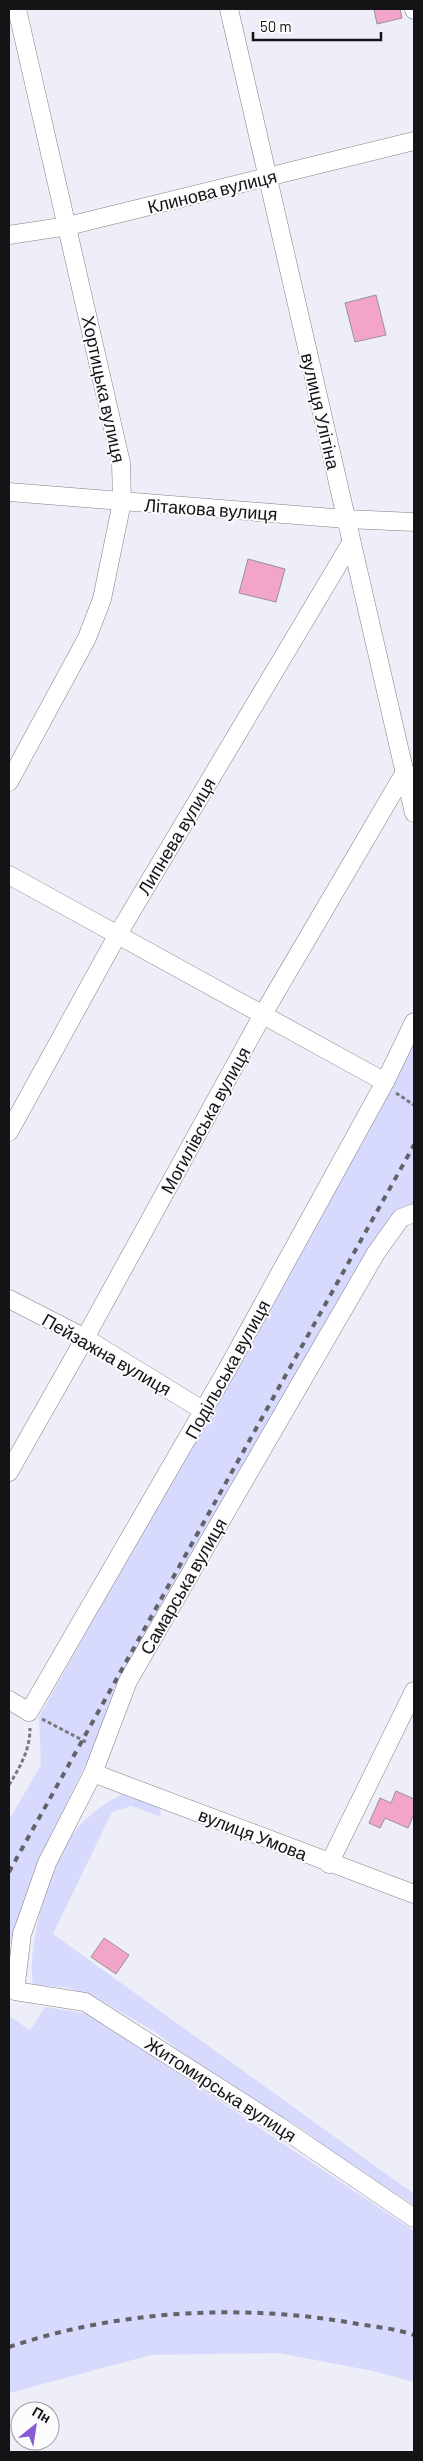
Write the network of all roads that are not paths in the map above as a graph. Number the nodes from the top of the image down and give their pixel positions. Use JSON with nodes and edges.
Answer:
{"nodes":[{"id":1,"x":17,"y":9,"type":"edge"},
{"id":2,"x":229,"y":9,"type":"edge"},
{"id":3,"x":414,"y":141,"type":"edge"},
{"id":4,"x":268,"y":177,"type":"junction"},
{"id":5,"x":68,"y":226,"type":"junction"},
{"id":6,"x":9,"y":236,"type":"edge"},
{"id":7,"x":9,"y":492,"type":"edge"},
{"id":8,"x":122,"y":502,"type":"junction"},
{"id":9,"x":346,"y":519,"type":"junction"},
{"id":10,"x":414,"y":522,"type":"edge"},
{"id":11,"x":351,"y":544,"type":"junction"},
{"id":12,"x":405,"y":772,"type":"junction"},
{"id":13,"x":9,"y":782,"type":"edge"},
{"id":14,"x":414,"y":812,"type":"edge"},
{"id":15,"x":9,"y":875,"type":"edge"},
{"id":16,"x":118,"y":934,"type":"junction"},
{"id":17,"x":262,"y":1016,"type":"junction"},
{"id":18,"x":414,"y":1022,"type":"edge"},
{"id":19,"x":385,"y":1082,"type":"junction"},
{"id":20,"x":9,"y":1132,"type":"edge"},
{"id":21,"x":414,"y":1213,"type":"edge"},
{"id":22,"x":9,"y":1298,"type":"edge"},
{"id":23,"x":85,"y":1338,"type":"junction"},
{"id":24,"x":204,"y":1411,"type":"junction"},
{"id":25,"x":9,"y":1472,"type":"edge"},
{"id":26,"x":414,"y":1691,"type":"edge"},
{"id":27,"x":9,"y":1700,"type":"edge"},
{"id":28,"x":93,"y":1773,"type":"junction"},
{"id":29,"x":330,"y":1864,"type":"junction"},
{"id":30,"x":414,"y":1894,"type":"edge"},
{"id":31,"x":15,"y":1991,"type":"joint"},
{"id":32,"x":414,"y":2218,"type":"edge"}],
"edges":[{"from":1,"to":5,"type":"street","name":"Хортицька вулиця"},
{"from":2,"to":4,"type":"street","name":"вулиця Улітіна"},
{"from":3,"to":4,"type":"street","name":"Клинова вулиця"},
{"from":4,"to":5,"type":"street","name":"Клинова вулиця"},
{"from":4,"to":9,"type":"street","name":"вулиця Улітіна"},
{"from":5,"to":6,"type":"street","name":"Клинова вулиця"},
{"from":5,"to":8,"type":"street","name":"Хортицька вулиця"},
{"from":7,"to":8,"type":"street","name":"Літакова вулиця"},
{"from":8,"to":9,"type":"street","name":"Літакова вулиця"},
{"from":8,"to":13,"type":"street","name":"Хортицька вулиця"},
{"from":9,"to":10,"type":"street","name":"Літакова вулиця"},
{"from":9,"to":11,"type":"street","name":"вулиця Улітіна"},
{"from":11,"to":12,"type":"street","name":"вулиця Улітіна"},
{"from":11,"to":16,"type":"street","name":"Липнева вулиця"},
{"from":12,"to":14,"type":"street","name":"вулиця Улітіна"},
{"from":12,"to":17,"type":"street","name":"Могилівська вулиця"},
{"from":15,"to":16,"type":"street"},
{"from":16,"to":17,"type":"street"},
{"from":16,"to":20,"type":"street","name":"Липнева вулиця"},
{"from":17,"to":19,"type":"street"},
{"from":17,"to":23,"type":"street","name":"Могилівська вулиця"},
{"from":18,"to":19,"type":"street","name":"Подільська вулиця"},
{"from":19,"to":24,"type":"street","name":"Подільська вулиця"},
{"from":21,"to":28,"type":"street","name":"Самарська вулиця"},
{"from":22,"to":23,"type":"street","name":"Пейзажна вулиця"},
{"from":23,"to":24,"type":"street","name":"Пейзажна вулиця"},
{"from":23,"to":25,"type":"street","name":"Могилівська вулиця"},
{"from":24,"to":27,"type":"street","name":"Подільська вулиця"},
{"from":26,"to":29,"type":"street"},
{"from":28,"to":29,"type":"street","name":"вулиця Умова"},
{"from":28,"to":31,"type":"street","name":"Самарська вулиця"},
{"from":29,"to":30,"type":"street","name":"вулиця Умова"},
{"from":31,"to":32,"type":"street","name":"Житомирська вулиця"}]}
